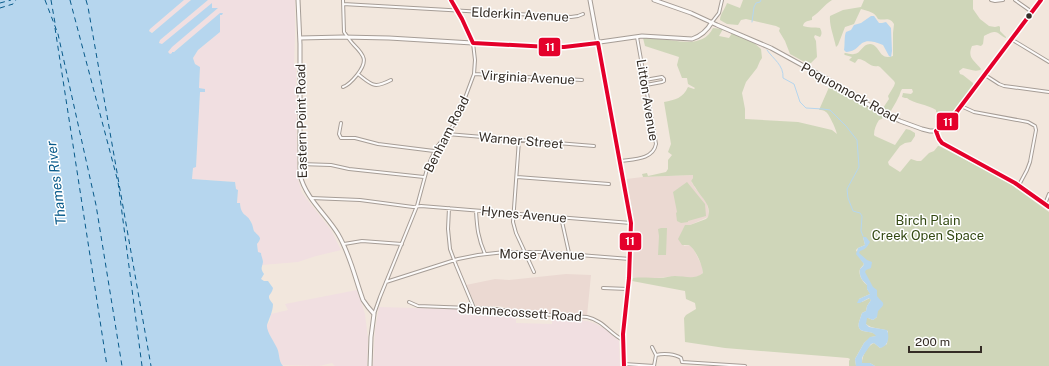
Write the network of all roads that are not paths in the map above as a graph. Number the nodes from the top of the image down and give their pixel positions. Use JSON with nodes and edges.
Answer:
{"nodes":[{"id":1,"x":298,"y":0,"type":"edge"},
{"id":2,"x":343,"y":0,"type":"edge"},
{"id":3,"x":451,"y":0,"type":"edge"},
{"id":4,"x":590,"y":0,"type":"edge"},
{"id":5,"x":654,"y":0,"type":"edge"},
{"id":6,"x":722,"y":0,"type":"edge"},
{"id":7,"x":992,"y":0,"type":"edge"},
{"id":8,"x":1003,"y":0,"type":"edge"},
{"id":9,"x":1015,"y":0,"type":"edge"},
{"id":10,"x":1041,"y":0,"type":"edge"},
{"id":11,"x":343,"y":4,"type":"junction"},
{"id":12,"x":458,"y":11,"type":"junction"},
{"id":13,"x":1032,"y":12,"type":"junction"},
{"id":14,"x":583,"y":14,"type":"dead end"},
{"id":15,"x":712,"y":22,"type":"junction"},
{"id":16,"x":348,"y":37,"type":"junction"},
{"id":17,"x":637,"y":37,"type":"junction"},
{"id":18,"x":300,"y":38,"type":"junction"},
{"id":19,"x":1011,"y":39,"type":"junction"},
{"id":20,"x":473,"y":43,"type":"junction"},
{"id":21,"x":598,"y":43,"type":"junction"},
{"id":22,"x":1049,"y":62,"type":"edge"},
{"id":23,"x":358,"y":74,"type":"junction"},
{"id":24,"x":474,"y":74,"type":"junction"},
{"id":25,"x":985,"y":75,"type":"junction"},
{"id":26,"x":390,"y":80,"type":"dead end"},
{"id":27,"x":582,"y":80,"type":"dead end"},
{"id":28,"x":645,"y":80,"type":"junction"},
{"id":29,"x":646,"y":85,"type":"junction"},
{"id":30,"x":343,"y":87,"type":"dead end"},
{"id":31,"x":1049,"y":92,"type":"edge"},
{"id":32,"x":961,"y":106,"type":"junction"},
{"id":33,"x":341,"y":123,"type":"dead end"},
{"id":34,"x":936,"y":130,"type":"junction"},
{"id":35,"x":447,"y":134,"type":"junction"},
{"id":36,"x":519,"y":140,"type":"junction"},
{"id":37,"x":594,"y":146,"type":"dead end"},
{"id":38,"x":434,"y":152,"type":"junction"},
{"id":39,"x":620,"y":161,"type":"junction"},
{"id":40,"x":300,"y":164,"type":"junction"},
{"id":41,"x":424,"y":177,"type":"junction"},
{"id":42,"x":516,"y":177,"type":"junction"},
{"id":43,"x":609,"y":184,"type":"dead end"},
{"id":44,"x":1019,"y":185,"type":"junction"},
{"id":45,"x":1049,"y":194,"type":"edge"},
{"id":46,"x":310,"y":198,"type":"junction"},
{"id":47,"x":1045,"y":204,"type":"junction"},
{"id":48,"x":417,"y":206,"type":"junction"},
{"id":49,"x":1049,"y":207,"type":"edge"},
{"id":50,"x":449,"y":208,"type":"junction"},
{"id":51,"x":476,"y":211,"type":"junction"},
{"id":52,"x":513,"y":213,"type":"junction"},
{"id":53,"x":562,"y":217,"type":"junction"},
{"id":54,"x":631,"y":223,"type":"junction"},
{"id":55,"x":344,"y":244,"type":"junction"},
{"id":56,"x":402,"y":244,"type":"junction"},
{"id":57,"x":524,"y":251,"type":"junction"},
{"id":58,"x":485,"y":254,"type":"junction"},
{"id":59,"x":569,"y":254,"type":"junction"},
{"id":60,"x":630,"y":259,"type":"junction"},
{"id":61,"x":454,"y":260,"type":"junction"},
{"id":62,"x":534,"y":272,"type":"dead end"},
{"id":63,"x":386,"y":282,"type":"junction"},
{"id":64,"x":603,"y":288,"type":"dead end"},
{"id":65,"x":628,"y":289,"type":"junction"},
{"id":66,"x":409,"y":302,"type":"dead end"},
{"id":67,"x":474,"y":308,"type":"junction"},
{"id":68,"x":374,"y":314,"type":"junction"},
{"id":69,"x":623,"y":341,"type":"junction"},
{"id":70,"x":652,"y":347,"type":"dead end"},
{"id":71,"x":656,"y":355,"type":"junction"},
{"id":72,"x":682,"y":362,"type":"junction"},
{"id":73,"x":624,"y":365,"type":"edge"},
{"id":74,"x":370,"y":366,"type":"edge"},
{"id":75,"x":654,"y":366,"type":"edge"},
{"id":76,"x":682,"y":366,"type":"edge"},
{"id":77,"x":745,"y":366,"type":"edge"}],
"edges":[{"from":1,"to":18,"type":"main road","name":"Eastern Point Road"},
{"from":2,"to":11,"type":"street"},
{"from":3,"to":12,"type":"main road","name":"Benham Road"},
{"from":4,"to":21,"type":"main road"},
{"from":5,"to":15,"type":"main road","name":"Poquonnock Road"},
{"from":6,"to":15,"type":"street"},
{"from":7,"to":8,"type":"street"},
{"from":9,"to":13,"type":"street"},
{"from":10,"to":13,"type":"main road"},
{"from":11,"to":12,"type":"street","name":"Elderkin Avenue"},
{"from":11,"to":16,"type":"street"},
{"from":12,"to":14,"type":"street","name":"Elderkin Avenue"},
{"from":12,"to":20,"type":"main road","name":"Benham Road"},
{"from":13,"to":19,"type":"main road"},
{"from":15,"to":17,"type":"main road"},
{"from":15,"to":34,"type":"main road","name":"Poquonnock Road"},
{"from":16,"to":18,"type":"main road"},
{"from":16,"to":20,"type":"main road"},
{"from":16,"to":23,"type":"street"},
{"from":17,"to":21,"type":"main road"},
{"from":17,"to":28,"type":"street","name":"Litton Avenue"},
{"from":18,"to":40,"type":"main road","name":"Eastern Point Road"},
{"from":19,"to":22,"type":"street"},
{"from":19,"to":25,"type":"main road"},
{"from":20,"to":21,"type":"main road"},
{"from":20,"to":24,"type":"street","name":"Benham Road"},
{"from":21,"to":39,"type":"main road"},
{"from":23,"to":26,"type":"street"},
{"from":23,"to":30,"type":"street"},
{"from":24,"to":27,"type":"street","name":"Virginia Avenue"},
{"from":24,"to":35,"type":"street","name":"Benham Road"},
{"from":25,"to":31,"type":"street"},
{"from":25,"to":32,"type":"main road"},
{"from":28,"to":29,"type":"street","name":"Litton Avenue"},
{"from":28,"to":29,"type":"street"},
{"from":29,"to":39,"type":"street","name":"Litton Avenue"},
{"from":32,"to":34,"type":"main road"},
{"from":32,"to":44,"type":"street"},
{"from":33,"to":38,"type":"street"},
{"from":34,"to":44,"type":"main road"},
{"from":35,"to":36,"type":"street","name":"Warner Street"},
{"from":35,"to":38,"type":"street","name":"Benham Road"},
{"from":36,"to":37,"type":"street","name":"Warner Street"},
{"from":36,"to":42,"type":"street"},
{"from":38,"to":41,"type":"street","name":"Benham Road"},
{"from":39,"to":54,"type":"main road"},
{"from":40,"to":41,"type":"street"},
{"from":40,"to":46,"type":"main road","name":"Eastern Point Road"},
{"from":41,"to":48,"type":"street","name":"Benham Road"},
{"from":42,"to":43,"type":"street"},
{"from":42,"to":52,"type":"street"},
{"from":44,"to":47,"type":"main road"},
{"from":45,"to":47,"type":"street"},
{"from":46,"to":48,"type":"street","name":"Hynes Avenue"},
{"from":46,"to":55,"type":"main road","name":"Eastern Point Road"},
{"from":47,"to":49,"type":"main road"},
{"from":48,"to":50,"type":"street","name":"Hynes Avenue"},
{"from":48,"to":56,"type":"street","name":"Benham Road"},
{"from":50,"to":51,"type":"street","name":"Hynes Avenue"},
{"from":50,"to":61,"type":"street"},
{"from":51,"to":52,"type":"street","name":"Hynes Avenue"},
{"from":51,"to":58,"type":"street"},
{"from":52,"to":53,"type":"street","name":"Hynes Avenue"},
{"from":52,"to":57,"type":"street"},
{"from":53,"to":54,"type":"street","name":"Hynes Avenue"},
{"from":53,"to":59,"type":"street"},
{"from":54,"to":60,"type":"main road"},
{"from":55,"to":56,"type":"street"},
{"from":55,"to":68,"type":"main road","name":"Eastern Point Road"},
{"from":56,"to":63,"type":"street","name":"Benham Road"},
{"from":57,"to":58,"type":"street","name":"Morse Avenue"},
{"from":57,"to":59,"type":"street","name":"Morse Avenue"},
{"from":57,"to":62,"type":"street"},
{"from":58,"to":61,"type":"street","name":"Morse Avenue"},
{"from":59,"to":60,"type":"street","name":"Morse Avenue"},
{"from":60,"to":65,"type":"main road"},
{"from":61,"to":63,"type":"street","name":"Morse Avenue"},
{"from":61,"to":67,"type":"street"},
{"from":63,"to":68,"type":"street","name":"Benham Road"},
{"from":64,"to":65,"type":"street"},
{"from":65,"to":69,"type":"main road"},
{"from":66,"to":67,"type":"street","name":"Shennecossett Road"},
{"from":67,"to":69,"type":"street","name":"Shennecossett Road"},
{"from":68,"to":74,"type":"main road"},
{"from":69,"to":73,"type":"main road"},
{"from":70,"to":71,"type":"street"},
{"from":71,"to":72,"type":"street"},
{"from":71,"to":75,"type":"street"},
{"from":72,"to":76,"type":"street"},
{"from":72,"to":77,"type":"street"},
{"from":73,"to":75,"type":"street"}]}
